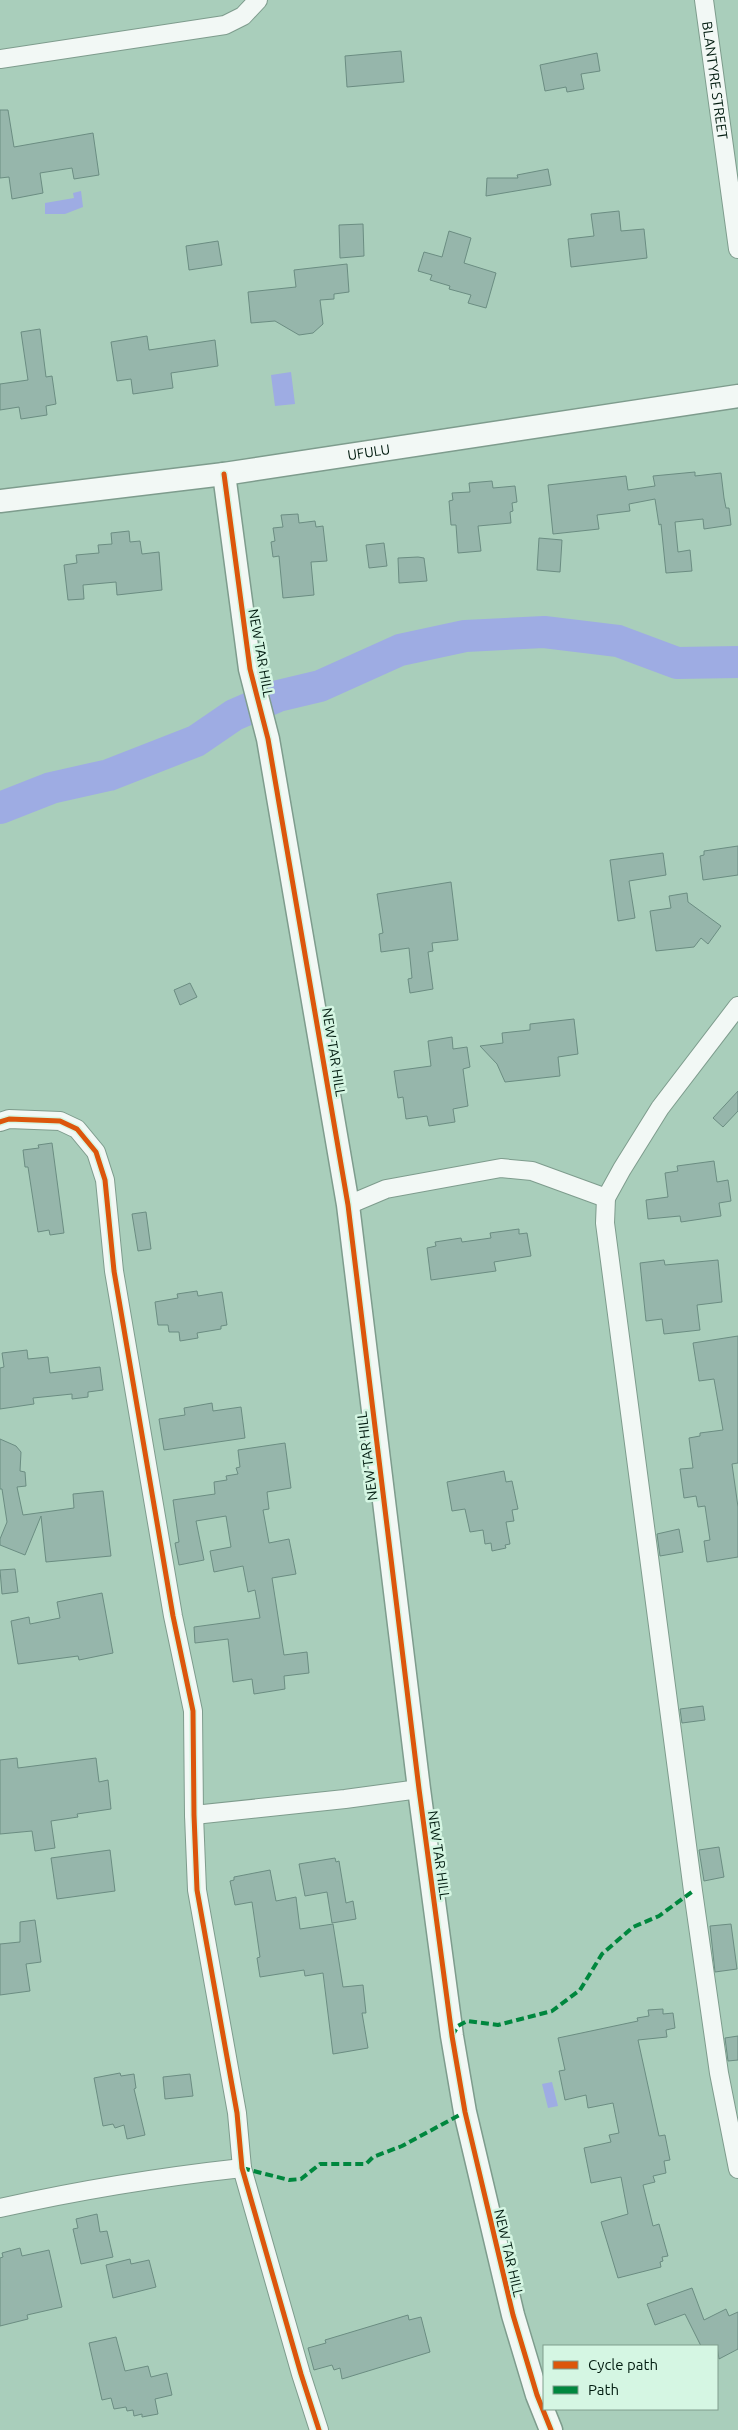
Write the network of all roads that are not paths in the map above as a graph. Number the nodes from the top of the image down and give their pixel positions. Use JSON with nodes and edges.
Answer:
{"nodes":[{"id":1,"x":258,"y":0,"type":"edge"},
{"id":2,"x":704,"y":0,"type":"edge"},
{"id":3,"x":0,"y":59,"type":"edge"},
{"id":4,"x":738,"y":249,"type":"edge"},
{"id":5,"x":738,"y":396,"type":"edge"},
{"id":6,"x":224,"y":474,"type":"junction"},
{"id":7,"x":0,"y":501,"type":"edge"},
{"id":8,"x":738,"y":1006,"type":"edge"},
{"id":9,"x":0,"y":1122,"type":"edge"},
{"id":10,"x":606,"y":1198,"type":"junction"},
{"id":11,"x":348,"y":1205,"type":"junction"},
{"id":12,"x":419,"y":1789,"type":"junction"},
{"id":13,"x":194,"y":1815,"type":"junction"},
{"id":14,"x":242,"y":2168,"type":"junction"},
{"id":15,"x":738,"y":2169,"type":"edge"},
{"id":16,"x":0,"y":2208,"type":"edge"},
{"id":17,"x":543,"y":2409,"type":"edge"},
{"id":18,"x":543,"y":2410,"type":"edge"},
{"id":19,"x":319,"y":2430,"type":"edge"},
{"id":20,"x":551,"y":2430,"type":"edge"}],
"edges":[{"from":1,"to":3,"type":"street"},
{"from":2,"to":4,"type":"street","name":"BLANTYRE STREET"},
{"from":5,"to":6,"type":"street","name":"UFULU"},
{"from":6,"to":7,"type":"street","name":"UFULU"},
{"from":6,"to":11,"type":"street","name":"NEW TAR HILL"},
{"from":8,"to":10,"type":"street"},
{"from":9,"to":13,"type":"street"},
{"from":10,"to":11,"type":"street"},
{"from":10,"to":15,"type":"street"},
{"from":11,"to":12,"type":"street","name":"NEW TAR HILL"},
{"from":12,"to":13,"type":"street"},
{"from":12,"to":17,"type":"street","name":"NEW TAR HILL"},
{"from":13,"to":14,"type":"street"},
{"from":14,"to":16,"type":"street"},
{"from":14,"to":19,"type":"street"},
{"from":18,"to":20,"type":"street","name":"NEW TAR HILL"}]}
